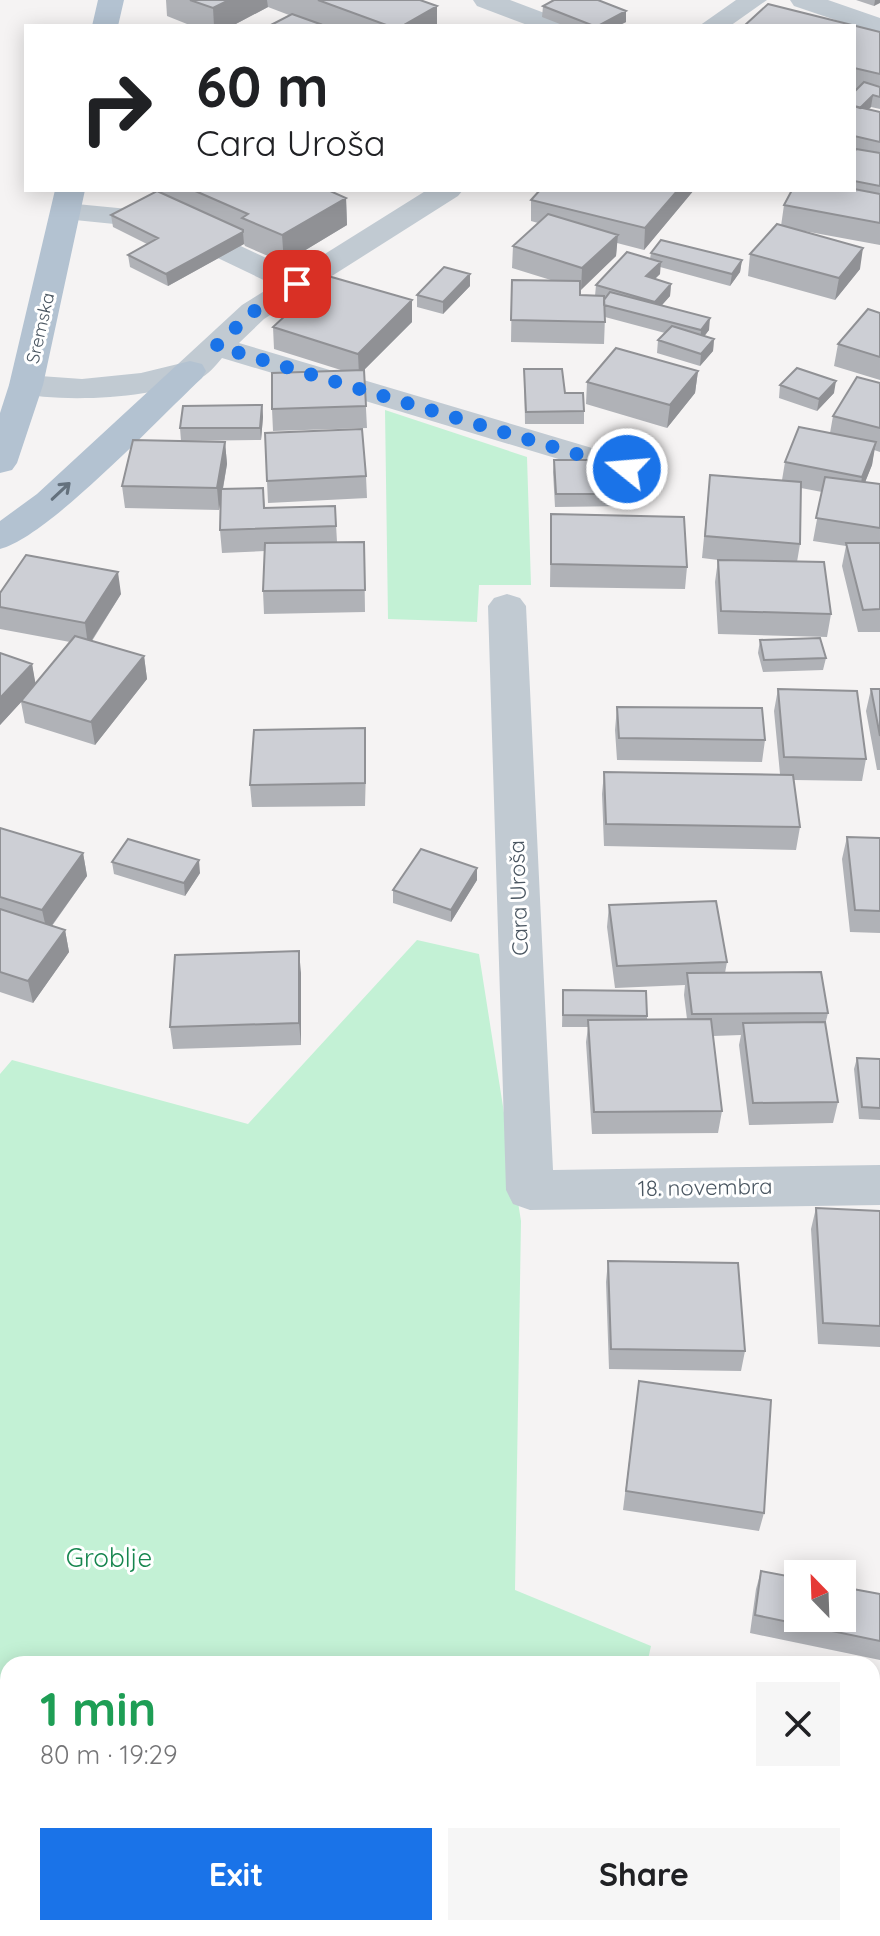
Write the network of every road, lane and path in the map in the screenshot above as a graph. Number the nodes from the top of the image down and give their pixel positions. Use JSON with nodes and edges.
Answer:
{"nodes":[{"id":1,"x":111,"y":0,"type":"edge"},
{"id":2,"x":486,"y":0,"type":"edge"},
{"id":3,"x":754,"y":0,"type":"edge"},
{"id":4,"x":803,"y":0,"type":"edge"},
{"id":5,"x":105,"y":24,"type":"edge"},
{"id":6,"x":549,"y":24,"type":"edge"},
{"id":7,"x":715,"y":24,"type":"edge"},
{"id":8,"x":880,"y":27,"type":"edge"},
{"id":9,"x":445,"y":192,"type":"edge"},
{"id":10,"x":68,"y":201,"type":"edge"},
{"id":11,"x":297,"y":284,"type":"junction"},
{"id":12,"x":216,"y":346,"type":"junction"},
{"id":13,"x":190,"y":371,"type":"junction"},
{"id":14,"x":26,"y":385,"type":"junction"},
{"id":15,"x":0,"y":463,"type":"edge"},
{"id":16,"x":627,"y":469,"type":"edge"},
{"id":17,"x":0,"y":538,"type":"edge"},
{"id":18,"x":507,"y":606,"type":"dead end"},
{"id":19,"x":880,"y":1185,"type":"edge"},
{"id":20,"x":530,"y":1190,"type":"joint"}],
"edges":[{"from":1,"to":5,"type":"main road"},
{"from":2,"to":6,"type":"street"},
{"from":3,"to":7,"type":"street"},
{"from":4,"to":8,"type":"street"},
{"from":9,"to":11,"type":"street"},
{"from":10,"to":11,"type":"street"},
{"from":10,"to":14,"type":"main road","name":"Sremska"},
{"from":11,"to":12,"type":"street"},
{"from":12,"to":13,"type":"street"},
{"from":12,"to":16,"type":"street"},
{"from":13,"to":14,"type":"street"},
{"from":17,"to":13,"type":"main road","one_way":true},
{"from":14,"to":15,"type":"main road","name":"Sremska"},
{"from":18,"to":20,"type":"street","name":"Cara Uroša"},
{"from":19,"to":20,"type":"street","name":"18. novembra"}]}
